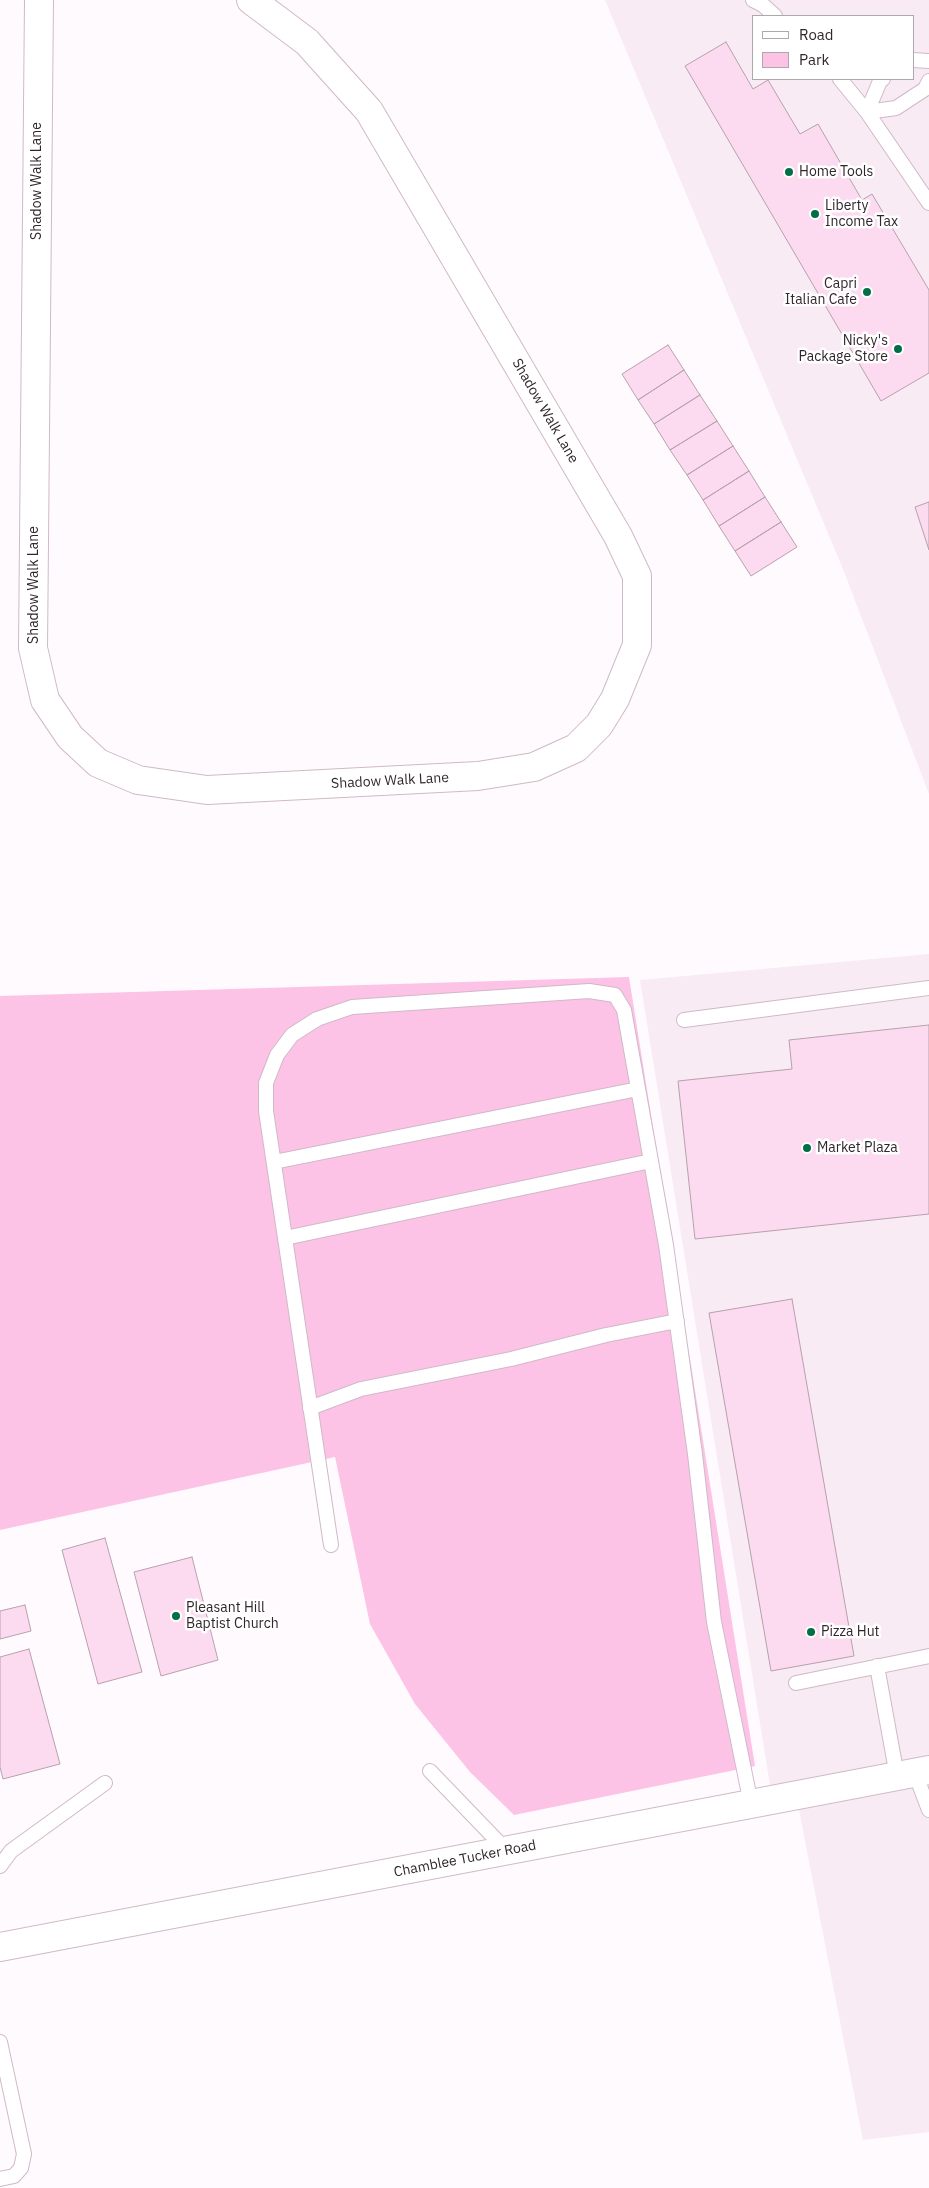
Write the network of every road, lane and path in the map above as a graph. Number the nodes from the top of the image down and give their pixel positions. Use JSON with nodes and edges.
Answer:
{"nodes":[{"id":1,"x":38,"y":0,"type":"edge"},
{"id":2,"x":251,"y":0,"type":"edge"},
{"id":3,"x":753,"y":0,"type":"edge"},
{"id":4,"x":774,"y":15,"type":"edge"},
{"id":5,"x":914,"y":60,"type":"edge"},
{"id":6,"x":929,"y":61,"type":"edge"},
{"id":7,"x":841,"y":80,"type":"edge"},
{"id":8,"x":882,"y":80,"type":"edge"},
{"id":9,"x":929,"y":81,"type":"edge"},
{"id":10,"x":867,"y":112,"type":"junction"},
{"id":11,"x":929,"y":203,"type":"edge"},
{"id":12,"x":929,"y":988,"type":"edge"},
{"id":13,"x":684,"y":1020,"type":"dead end"},
{"id":14,"x":638,"y":1089,"type":"junction"},
{"id":15,"x":651,"y":1161,"type":"junction"},
{"id":16,"x":274,"y":1162,"type":"junction"},
{"id":17,"x":285,"y":1238,"type":"junction"},
{"id":18,"x":677,"y":1322,"type":"junction"},
{"id":19,"x":310,"y":1408,"type":"junction"},
{"id":20,"x":331,"y":1545,"type":"dead end"},
{"id":21,"x":929,"y":1656,"type":"edge"},
{"id":22,"x":877,"y":1666,"type":"junction"},
{"id":23,"x":796,"y":1682,"type":"dead end"},
{"id":24,"x":430,"y":1771,"type":"dead end"},
{"id":25,"x":914,"y":1773,"type":"edge"},
{"id":26,"x":105,"y":1783,"type":"dead end"},
{"id":27,"x":751,"y":1804,"type":"junction"},
{"id":28,"x":929,"y":1810,"type":"edge"},
{"id":29,"x":507,"y":1852,"type":"junction"},
{"id":30,"x":0,"y":1866,"type":"edge"},
{"id":31,"x":0,"y":1948,"type":"edge"},
{"id":32,"x":0,"y":2042,"type":"edge"},
{"id":33,"x":0,"y":2179,"type":"edge"}],
"edges":[{"from":1,"to":2,"type":"street","name":"Shadow Walk Lane"},
{"from":3,"to":4,"type":"lane"},
{"from":5,"to":6,"type":"lane"},
{"from":7,"to":10,"type":"lane"},
{"from":8,"to":10,"type":"lane"},
{"from":9,"to":10,"type":"lane"},
{"from":10,"to":11,"type":"lane"},
{"from":12,"to":13,"type":"lane"},
{"from":14,"to":15,"type":"lane"},
{"from":14,"to":16,"type":"lane"},
{"from":14,"to":16,"type":"lane"},
{"from":15,"to":17,"type":"lane"},
{"from":15,"to":18,"type":"lane"},
{"from":16,"to":17,"type":"lane"},
{"from":17,"to":19,"type":"lane"},
{"from":18,"to":19,"type":"lane"},
{"from":18,"to":27,"type":"lane"},
{"from":19,"to":20,"type":"lane"},
{"from":21,"to":22,"type":"lane"},
{"from":22,"to":23,"type":"lane"},
{"from":22,"to":25,"type":"lane"},
{"from":24,"to":29,"type":"lane"},
{"from":25,"to":27,"type":"street","name":"Chamblee Tucker Road"},
{"from":25,"to":28,"type":"lane"},
{"from":26,"to":30,"type":"lane"},
{"from":27,"to":29,"type":"street","name":"Chamblee Tucker Road"},
{"from":29,"to":31,"type":"street","name":"Chamblee Tucker Road"},
{"from":32,"to":33,"type":"lane"}]}
